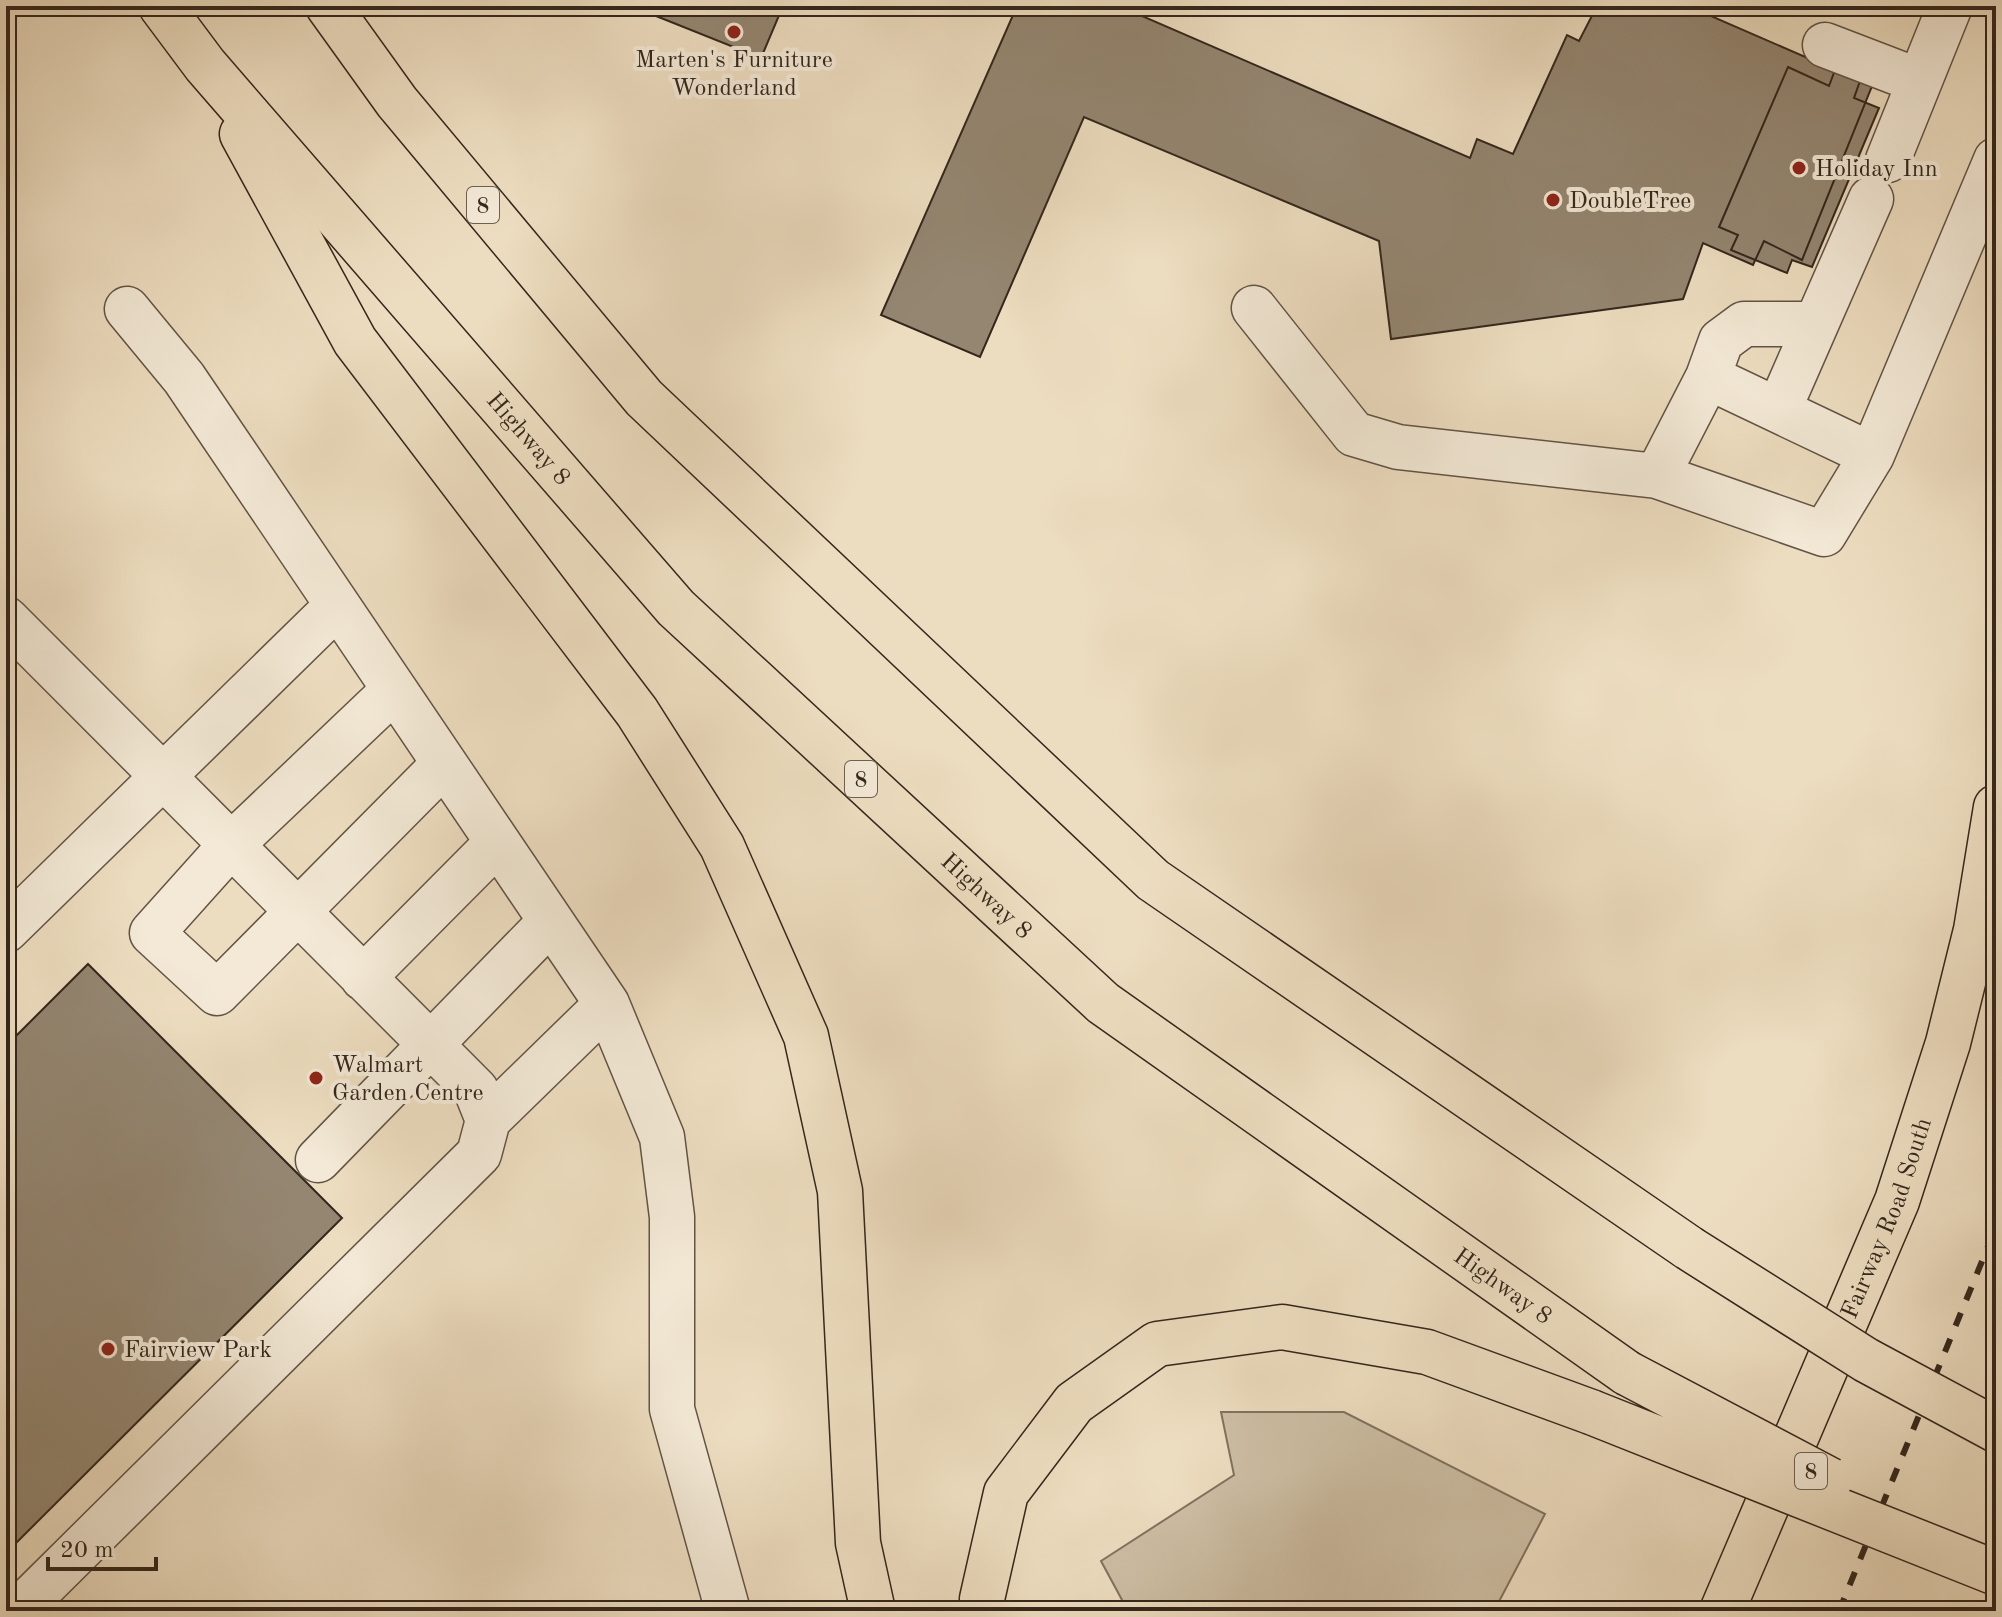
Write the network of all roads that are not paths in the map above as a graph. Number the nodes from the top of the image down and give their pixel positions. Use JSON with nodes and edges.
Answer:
{"nodes":[{"id":1,"x":161,"y":6,"type":"edge"},
{"id":2,"x":328,"y":6,"type":"edge"},
{"id":3,"x":1950,"y":6,"type":"edge"},
{"id":4,"x":1825,"y":45,"type":"dead end"},
{"id":5,"x":205,"y":65,"type":"junction"},
{"id":6,"x":1919,"y":81,"type":"junction"},
{"id":7,"x":1888,"y":160,"type":"dead end"},
{"id":8,"x":1996,"y":160,"type":"edge"},
{"id":9,"x":1871,"y":199,"type":"dead end"},
{"id":10,"x":1254,"y":308,"type":"dead end"},
{"id":11,"x":127,"y":309,"type":"dead end"},
{"id":12,"x":1815,"y":324,"type":"junction"},
{"id":13,"x":1708,"y":377,"type":"junction"},
{"id":14,"x":1779,"y":409,"type":"junction"},
{"id":15,"x":1872,"y":455,"type":"junction"},
{"id":16,"x":1657,"y":476,"type":"junction"},
{"id":17,"x":337,"y":606,"type":"junction"},
{"id":18,"x":6,"y":619,"type":"edge"},
{"id":19,"x":394,"y":690,"type":"junction"},
{"id":20,"x":444,"y":764,"type":"junction"},
{"id":21,"x":161,"y":777,"type":"junction"},
{"id":22,"x":1996,"y":807,"type":"edge"},
{"id":23,"x":497,"y":843,"type":"junction"},
{"id":24,"x":230,"y":846,"type":"junction"},
{"id":25,"x":295,"y":911,"type":"junction"},
{"id":26,"x":550,"y":922,"type":"junction"},
{"id":27,"x":6,"y":930,"type":"edge"},
{"id":28,"x":363,"y":978,"type":"junction"},
{"id":29,"x":607,"y":1004,"type":"junction"},
{"id":30,"x":431,"y":1045,"type":"junction"},
{"id":31,"x":488,"y":1120,"type":"junction"},
{"id":32,"x":318,"y":1160,"type":"dead end"},
{"id":33,"x":1996,"y":1430,"type":"edge"},
{"id":34,"x":1996,"y":1570,"type":"edge"},
{"id":35,"x":18,"y":1611,"type":"edge"},
{"id":36,"x":728,"y":1611,"type":"edge"},
{"id":37,"x":873,"y":1611,"type":"edge"},
{"id":38,"x":983,"y":1611,"type":"edge"},
{"id":39,"x":1722,"y":1611,"type":"edge"}],
"edges":[{"from":1,"to":5,"type":"main road","name":"Highway 8","number":"8"},
{"from":2,"to":33,"type":"main road","number":"8","bridge":true},
{"from":3,"to":6,"type":"lane"},
{"from":4,"to":6,"type":"lane"},
{"from":5,"to":34,"type":"main road","name":"Highway 8","number":"8","bridge":true},
{"from":5,"to":37,"type":"main road"},
{"from":6,"to":7,"type":"lane"},
{"from":8,"to":15,"type":"lane"},
{"from":9,"to":12,"type":"lane"},
{"from":10,"to":16,"type":"lane"},
{"from":11,"to":17,"type":"lane"},
{"from":12,"to":13,"type":"lane"},
{"from":12,"to":14,"type":"lane"},
{"from":13,"to":14,"type":"lane"},
{"from":13,"to":16,"type":"lane"},
{"from":14,"to":15,"type":"lane"},
{"from":15,"to":16,"type":"lane"},
{"from":17,"to":19,"type":"lane"},
{"from":17,"to":21,"type":"lane"},
{"from":18,"to":21,"type":"lane"},
{"from":19,"to":20,"type":"lane"},
{"from":19,"to":24,"type":"lane"},
{"from":20,"to":23,"type":"lane"},
{"from":20,"to":25,"type":"lane"},
{"from":21,"to":24,"type":"lane"},
{"from":21,"to":27,"type":"lane"},
{"from":22,"to":39,"type":"main road","name":"Fairway Road South"},
{"from":23,"to":26,"type":"lane"},
{"from":23,"to":28,"type":"lane"},
{"from":24,"to":25,"type":"lane"},
{"from":24,"to":25,"type":"lane"},
{"from":25,"to":28,"type":"lane"},
{"from":26,"to":29,"type":"lane"},
{"from":26,"to":30,"type":"lane"},
{"from":28,"to":30,"type":"lane"},
{"from":29,"to":31,"type":"lane"},
{"from":29,"to":36,"type":"lane"},
{"from":30,"to":31,"type":"lane"},
{"from":30,"to":32,"type":"lane"},
{"from":31,"to":35,"type":"lane"},
{"from":34,"to":38,"type":"main road","bridge":true}]}
